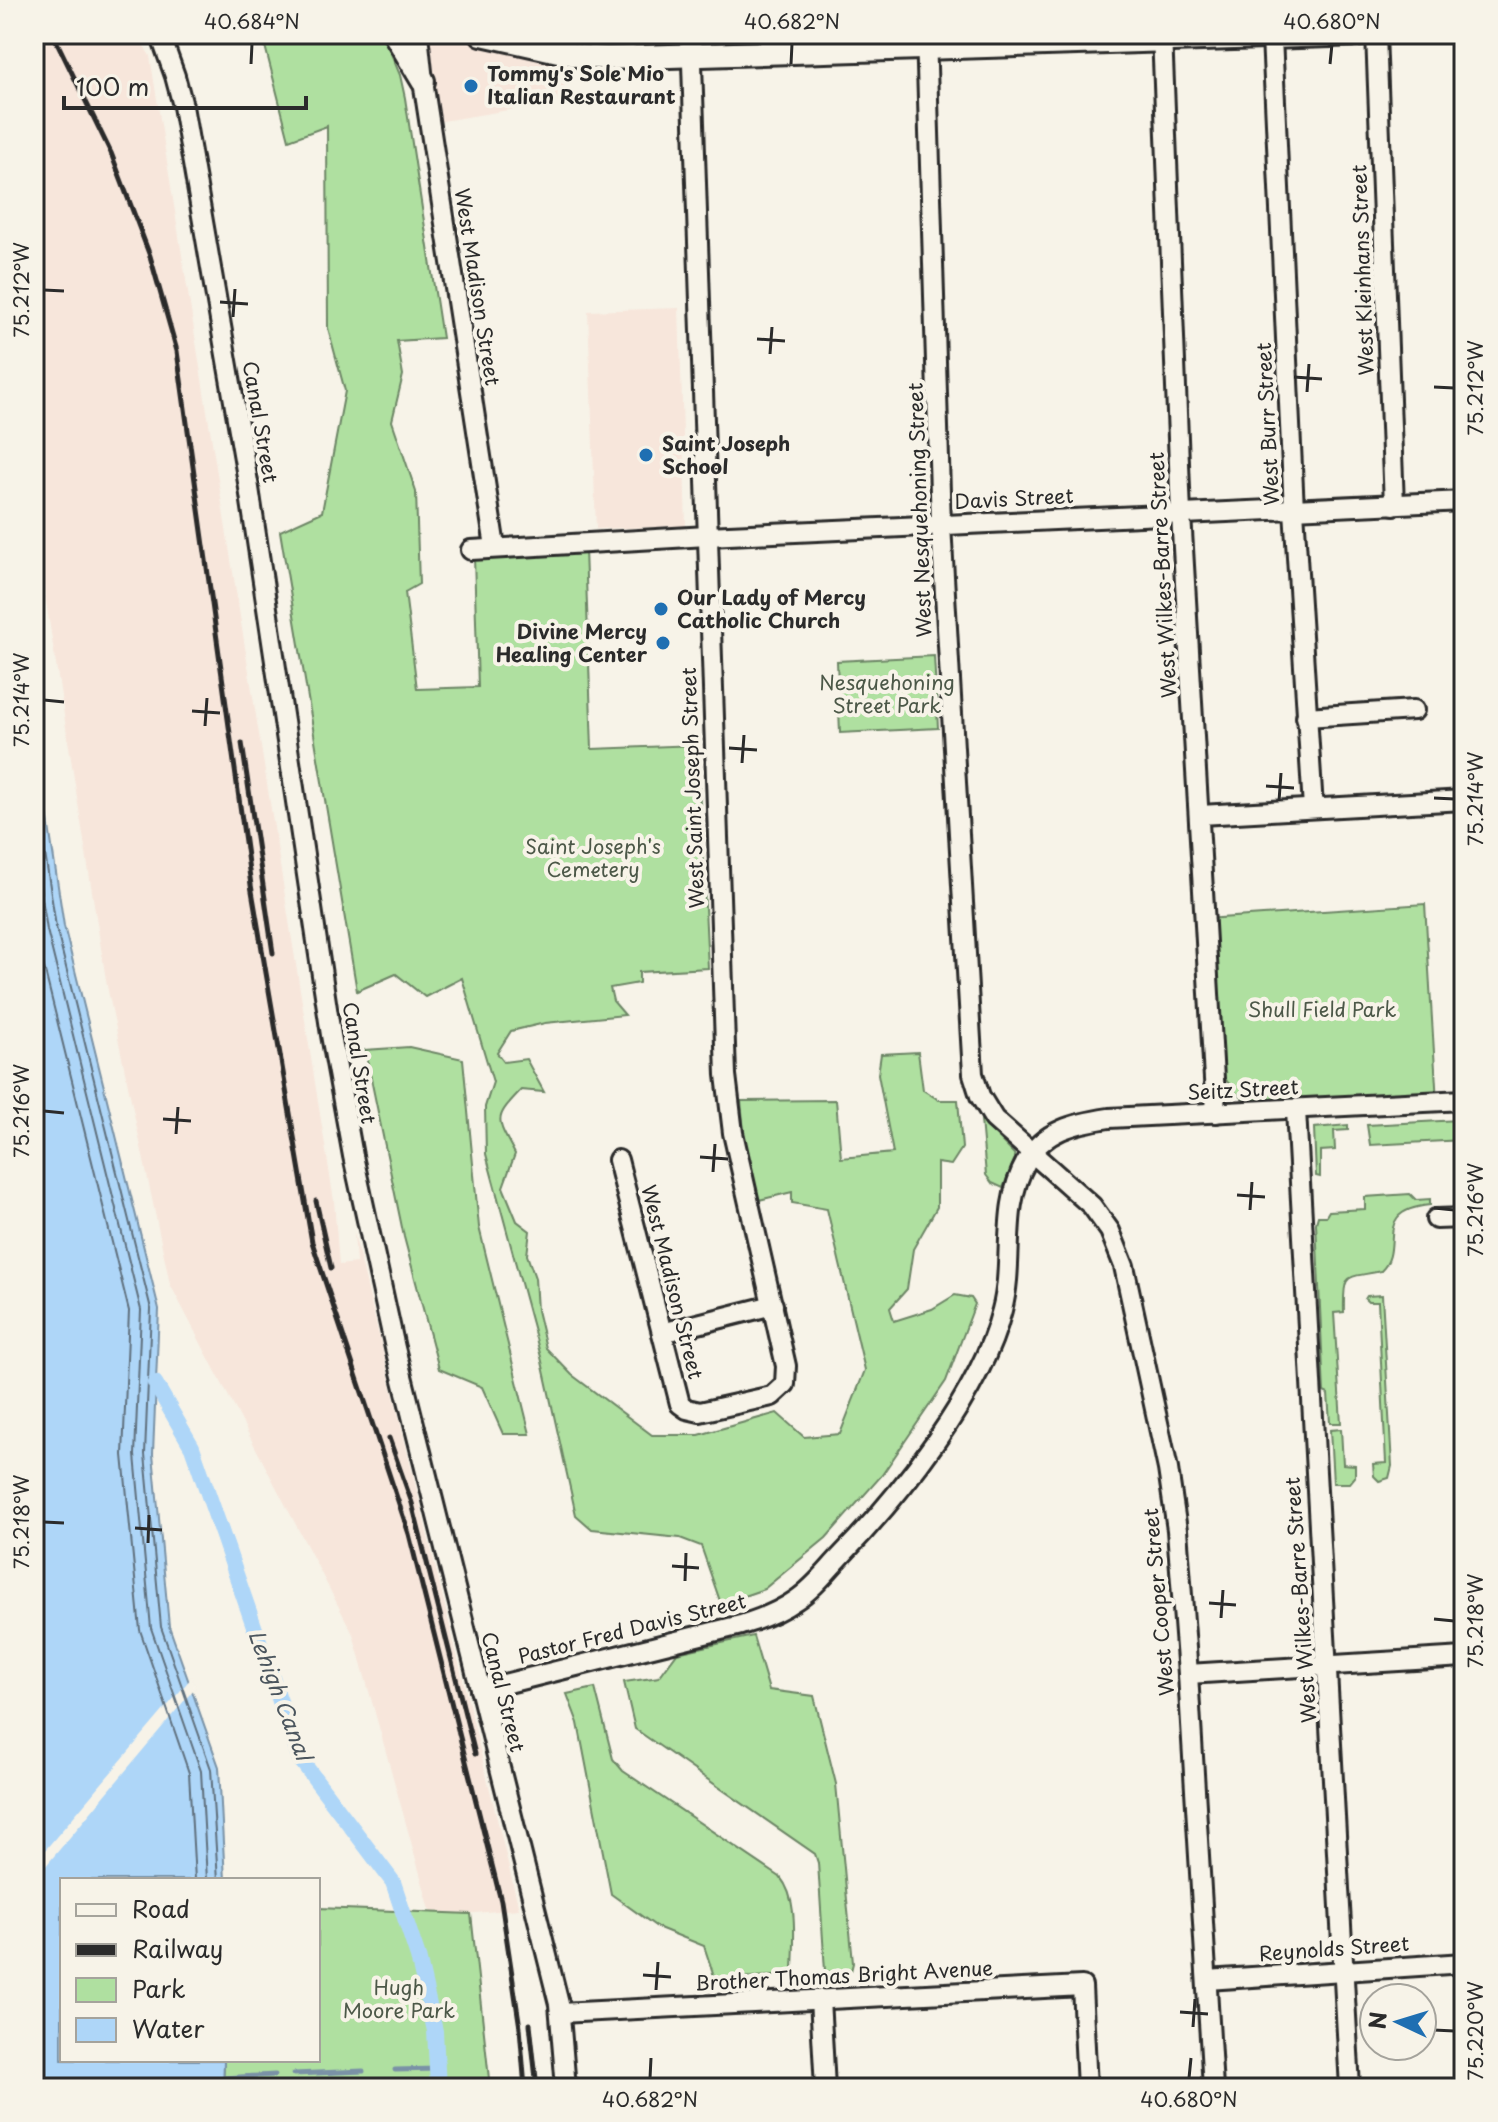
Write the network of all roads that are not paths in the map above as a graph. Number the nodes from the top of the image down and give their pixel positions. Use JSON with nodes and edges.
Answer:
{"nodes":[{"id":1,"x":160,"y":34,"type":"edge"},
{"id":2,"x":395,"y":34,"type":"edge"},
{"id":3,"x":418,"y":34,"type":"edge"},
{"id":4,"x":482,"y":34,"type":"edge"},
{"id":5,"x":691,"y":34,"type":"edge"},
{"id":6,"x":1362,"y":34,"type":"edge"},
{"id":7,"x":1376,"y":34,"type":"edge"},
{"id":8,"x":1162,"y":37,"type":"edge"},
{"id":9,"x":1272,"y":37,"type":"junction"},
{"id":10,"x":926,"y":41,"type":"edge"},
{"id":11,"x":691,"y":57,"type":"junction"},
{"id":12,"x":423,"y":81,"type":"junction"},
{"id":13,"x":1464,"y":501,"type":"edge"},
{"id":14,"x":1394,"y":505,"type":"junction"},
{"id":15,"x":1294,"y":510,"type":"junction"},
{"id":16,"x":1181,"y":514,"type":"junction"},
{"id":17,"x":941,"y":525,"type":"junction"},
{"id":18,"x":707,"y":536,"type":"junction"},
{"id":19,"x":495,"y":547,"type":"junction"},
{"id":20,"x":471,"y":550,"type":"dead end"},
{"id":21,"x":1414,"y":710,"type":"dead end"},
{"id":22,"x":1306,"y":717,"type":"junction"},
{"id":23,"x":1464,"y":800,"type":"edge"},
{"id":24,"x":1313,"y":808,"type":"junction"},
{"id":25,"x":1200,"y":815,"type":"junction"},
{"id":26,"x":1464,"y":1100,"type":"edge"},
{"id":27,"x":1296,"y":1110,"type":"junction"},
{"id":28,"x":1216,"y":1113,"type":"junction"},
{"id":29,"x":1032,"y":1152,"type":"junction"},
{"id":30,"x":618,"y":1160,"type":"dead end"},
{"id":31,"x":1464,"y":1218,"type":"edge"},
{"id":32,"x":1436,"y":1219,"type":"dead end"},
{"id":33,"x":773,"y":1305,"type":"junction"},
{"id":34,"x":662,"y":1333,"type":"junction"},
{"id":35,"x":689,"y":1410,"type":"joint"},
{"id":36,"x":1464,"y":1657,"type":"edge"},
{"id":37,"x":1327,"y":1663,"type":"junction"},
{"id":38,"x":1188,"y":1674,"type":"junction"},
{"id":39,"x":480,"y":1690,"type":"junction"},
{"id":40,"x":1464,"y":1963,"type":"edge"},
{"id":41,"x":1343,"y":1971,"type":"junction"},
{"id":42,"x":1207,"y":1980,"type":"junction"},
{"id":43,"x":820,"y":1999,"type":"junction"},
{"id":44,"x":560,"y":2013,"type":"junction"},
{"id":45,"x":566,"y":2088,"type":"edge"},
{"id":46,"x":825,"y":2088,"type":"edge"},
{"id":47,"x":1087,"y":2088,"type":"edge"},
{"id":48,"x":1213,"y":2088,"type":"edge"},
{"id":49,"x":1350,"y":2088,"type":"edge"}],
"edges":[{"from":1,"to":39,"type":"street","name":"Canal Street"},
{"from":2,"to":12,"type":"main road"},
{"from":3,"to":12,"type":"street","name":"West Madison Street"},
{"from":4,"to":11,"type":"main road"},
{"from":5,"to":11,"type":"street","name":"West Saint Joseph Street"},
{"from":6,"to":9,"type":"main road"},
{"from":7,"to":14,"type":"street","name":"West Kleinhans Street"},
{"from":8,"to":9,"type":"main road"},
{"from":8,"to":10,"type":"main road"},
{"from":8,"to":16,"type":"street","name":"West Wilkes-Barre Street"},
{"from":9,"to":15,"type":"street","name":"West Burr Street"},
{"from":10,"to":11,"type":"main road"},
{"from":10,"to":17,"type":"street","name":"West Nesquehoning Street"},
{"from":11,"to":18,"type":"street","name":"West Saint Joseph Street"},
{"from":12,"to":19,"type":"street","name":"West Madison Street"},
{"from":13,"to":14,"type":"street","name":"Davis Street"},
{"from":14,"to":15,"type":"street","name":"Davis Street"},
{"from":15,"to":16,"type":"street","name":"Davis Street"},
{"from":15,"to":22,"type":"street","name":"West Burr Street"},
{"from":16,"to":17,"type":"street","name":"Davis Street"},
{"from":16,"to":25,"type":"street","name":"West Wilkes-Barre Street"},
{"from":17,"to":18,"type":"street","name":"Davis Street"},
{"from":17,"to":29,"type":"street","name":"West Nesquehoning Street"},
{"from":18,"to":19,"type":"street","name":"Davis Street"},
{"from":18,"to":33,"type":"street","name":"West Saint Joseph Street"},
{"from":19,"to":20,"type":"street","name":"Davis Street"},
{"from":21,"to":22,"type":"street"},
{"from":22,"to":24,"type":"street","name":"West Burr Street"},
{"from":23,"to":24,"type":"street"},
{"from":24,"to":25,"type":"street"},
{"from":25,"to":28,"type":"street","name":"West Wilkes-Barre Street"},
{"from":26,"to":27,"type":"street","name":"Seitz Street"},
{"from":27,"to":28,"type":"street","name":"Seitz Street"},
{"from":27,"to":37,"type":"street","name":"West Wilkes-Barre Street"},
{"from":28,"to":29,"type":"street","name":"Seitz Street"},
{"from":29,"to":38,"type":"street","name":"West Cooper Street"},
{"from":29,"to":39,"type":"street","name":"Pastor Fred Davis Street"},
{"from":30,"to":34,"type":"street","name":"West Madison Street"},
{"from":31,"to":32,"type":"street"},
{"from":33,"to":34,"type":"street"},
{"from":33,"to":35,"type":"street","name":"West Saint Joseph Street"},
{"from":34,"to":35,"type":"street","name":"West Madison Street"},
{"from":36,"to":37,"type":"street"},
{"from":37,"to":38,"type":"street"},
{"from":37,"to":41,"type":"street","name":"West Wilkes-Barre Street"},
{"from":38,"to":42,"type":"street","name":"West Cooper Street"},
{"from":39,"to":44,"type":"street","name":"Canal Street"},
{"from":40,"to":41,"type":"street","name":"Reynolds Street"},
{"from":41,"to":42,"type":"street","name":"Reynolds Street"},
{"from":41,"to":49,"type":"street","name":"West Wilkes-Barre Street"},
{"from":42,"to":48,"type":"street","name":"West Cooper Street"},
{"from":43,"to":44,"type":"street","name":"Brother Thomas Bright Avenue"},
{"from":43,"to":46,"type":"street"},
{"from":43,"to":47,"type":"street","name":"Brother Thomas Bright Avenue"},
{"from":44,"to":45,"type":"street","name":"Canal Street"}]}
